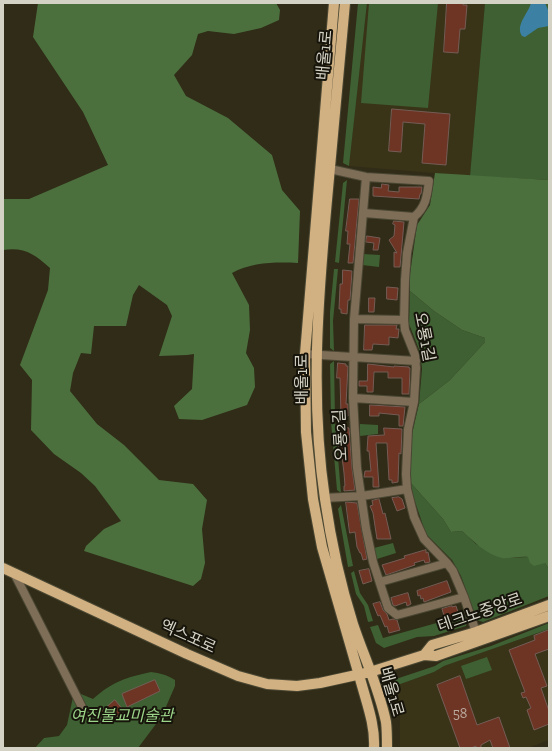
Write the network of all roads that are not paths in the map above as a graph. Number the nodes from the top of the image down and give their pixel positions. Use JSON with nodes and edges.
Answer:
{"nodes":[{"id":1,"x":334,"y":3,"type":"edge"},
{"id":2,"x":345,"y":3,"type":"edge"},
{"id":3,"x":330,"y":169,"type":"junction"},
{"id":4,"x":366,"y":176,"type":"junction"},
{"id":5,"x":364,"y":213,"type":"junction"},
{"id":6,"x":414,"y":218,"type":"junction"},
{"id":7,"x":354,"y":319,"type":"junction"},
{"id":8,"x":404,"y":320,"type":"junction"},
{"id":9,"x":305,"y":354,"type":"junction"},
{"id":10,"x":317,"y":355,"type":"junction"},
{"id":11,"x":354,"y":357,"type":"junction"},
{"id":12,"x":416,"y":361,"type":"junction"},
{"id":13,"x":353,"y":398,"type":"junction"},
{"id":14,"x":414,"y":402,"type":"junction"},
{"id":15,"x":407,"y":489,"type":"junction"},
{"id":16,"x":362,"y":496,"type":"junction"},
{"id":17,"x":324,"y":498,"type":"junction"},
{"id":18,"x":448,"y":563,"type":"junction"},
{"id":19,"x":3,"y":568,"type":"edge"},
{"id":20,"x":14,"y":573,"type":"junction"},
{"id":21,"x":380,"y":582,"type":"junction"},
{"id":22,"x":464,"y":597,"type":"junction"},
{"id":23,"x":549,"y":605,"type":"edge"},
{"id":24,"x":549,"y":616,"type":"edge"},
{"id":25,"x":476,"y":632,"type":"junction"},
{"id":26,"x":424,"y":655,"type":"junction"},
{"id":27,"x":370,"y":672,"type":"junction"},
{"id":28,"x":359,"y":674,"type":"junction"},
{"id":29,"x":82,"y":707,"type":"dead end"},
{"id":30,"x":374,"y":748,"type":"edge"},
{"id":31,"x":387,"y":748,"type":"edge"}],
"edges":[{"from":1,"to":9,"type":"main road","name":"배울1로"},
{"from":2,"to":3,"type":"main road","name":"배울1로"},
{"from":3,"to":4,"type":"street","name":"오룡1길"},
{"from":3,"to":10,"type":"main road","name":"배울1로"},
{"from":4,"to":5,"type":"street","name":"오룡2길"},
{"from":4,"to":6,"type":"street","name":"오룡1길"},
{"from":5,"to":6,"type":"street"},
{"from":5,"to":7,"type":"street","name":"오룡2길"},
{"from":6,"to":8,"type":"street","name":"오룡1길"},
{"from":7,"to":8,"type":"street"},
{"from":7,"to":11,"type":"street","name":"오룡2길"},
{"from":8,"to":12,"type":"street","name":"오룡1길"},
{"from":9,"to":10,"type":"street"},
{"from":9,"to":28,"type":"main road","name":"배울1로"},
{"from":10,"to":11,"type":"street"},
{"from":10,"to":17,"type":"main road","name":"배울1로"},
{"from":11,"to":12,"type":"street"},
{"from":11,"to":13,"type":"street","name":"오룡2길"},
{"from":12,"to":14,"type":"street","name":"오룡1길"},
{"from":13,"to":14,"type":"street"},
{"from":13,"to":16,"type":"street","name":"오룡2길"},
{"from":14,"to":15,"type":"street","name":"오룡1길"},
{"from":15,"to":16,"type":"street"},
{"from":15,"to":18,"type":"street","name":"오룡1길"},
{"from":16,"to":17,"type":"street"},
{"from":16,"to":21,"type":"street","name":"오룡2길"},
{"from":17,"to":27,"type":"main road","name":"배울1로"},
{"from":18,"to":21,"type":"street"},
{"from":18,"to":22,"type":"street","name":"오룡1길"},
{"from":19,"to":20,"type":"main road","name":"엑스포로"},
{"from":20,"to":28,"type":"main road","name":"엑스포로"},
{"from":20,"to":29,"type":"street"},
{"from":21,"to":22,"type":"street","name":"오룡2길"},
{"from":22,"to":25,"type":"street","name":"오룡1길"},
{"from":23,"to":25,"type":"main road","name":"테크노중앙로"},
{"from":24,"to":26,"type":"main road","name":"테크노중앙로"},
{"from":25,"to":26,"type":"main road","name":"테크노중앙로"},
{"from":26,"to":27,"type":"main road","name":"테크노중앙로"},
{"from":27,"to":28,"type":"main road","name":"엑스포로"},
{"from":27,"to":31,"type":"main road","name":"배울1로"},
{"from":28,"to":30,"type":"main road","name":"배울1로"}]}
